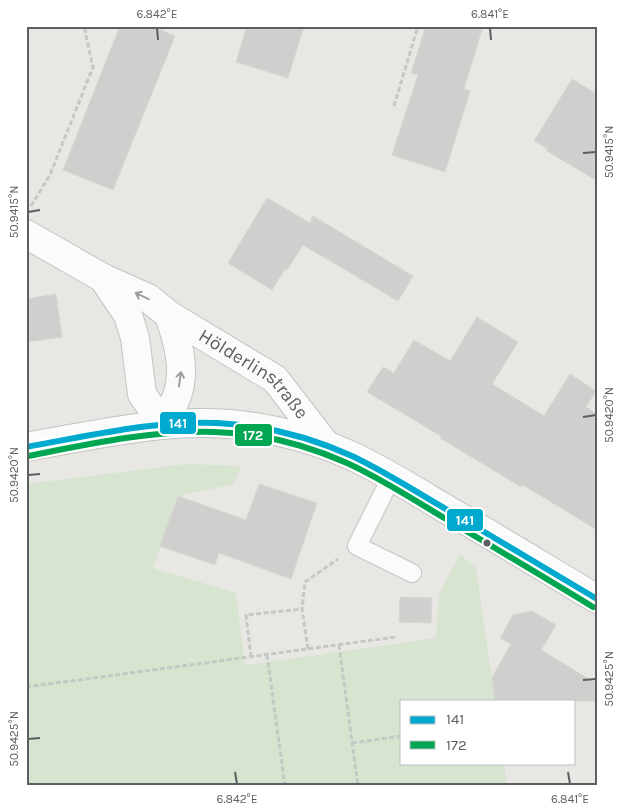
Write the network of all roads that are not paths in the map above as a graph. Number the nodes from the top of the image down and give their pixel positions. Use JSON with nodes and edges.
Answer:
{"nodes":[{"id":1,"x":26,"y":234,"type":"edge"},
{"id":2,"x":104,"y":278,"type":"junction"},
{"id":3,"x":169,"y":315,"type":"junction"},
{"id":4,"x":163,"y":425,"type":"junction"},
{"id":5,"x":326,"y":445,"type":"junction"},
{"id":6,"x":26,"y":447,"type":"edge"},
{"id":7,"x":391,"y":478,"type":"junction"},
{"id":8,"x":412,"y":573,"type":"dead end"},
{"id":9,"x":597,"y":599,"type":"edge"}],
"edges":[{"from":1,"to":2,"type":"street","name":"Hölderlinstraße"},
{"from":3,"to":2,"type":"street","name":"Hölderlinstraße","one_way":true},
{"from":2,"to":4,"type":"street","name":"Hölderlinstraße"},
{"from":4,"to":3,"type":"street","name":"Hölderlinstraße","one_way":true},
{"from":3,"to":5,"type":"street","name":"Hölderlinstraße"},
{"from":4,"to":5,"type":"street"},
{"from":4,"to":6,"type":"street"},
{"from":5,"to":7,"type":"street"},
{"from":7,"to":8,"type":"lane"},
{"from":7,"to":9,"type":"street"}]}
